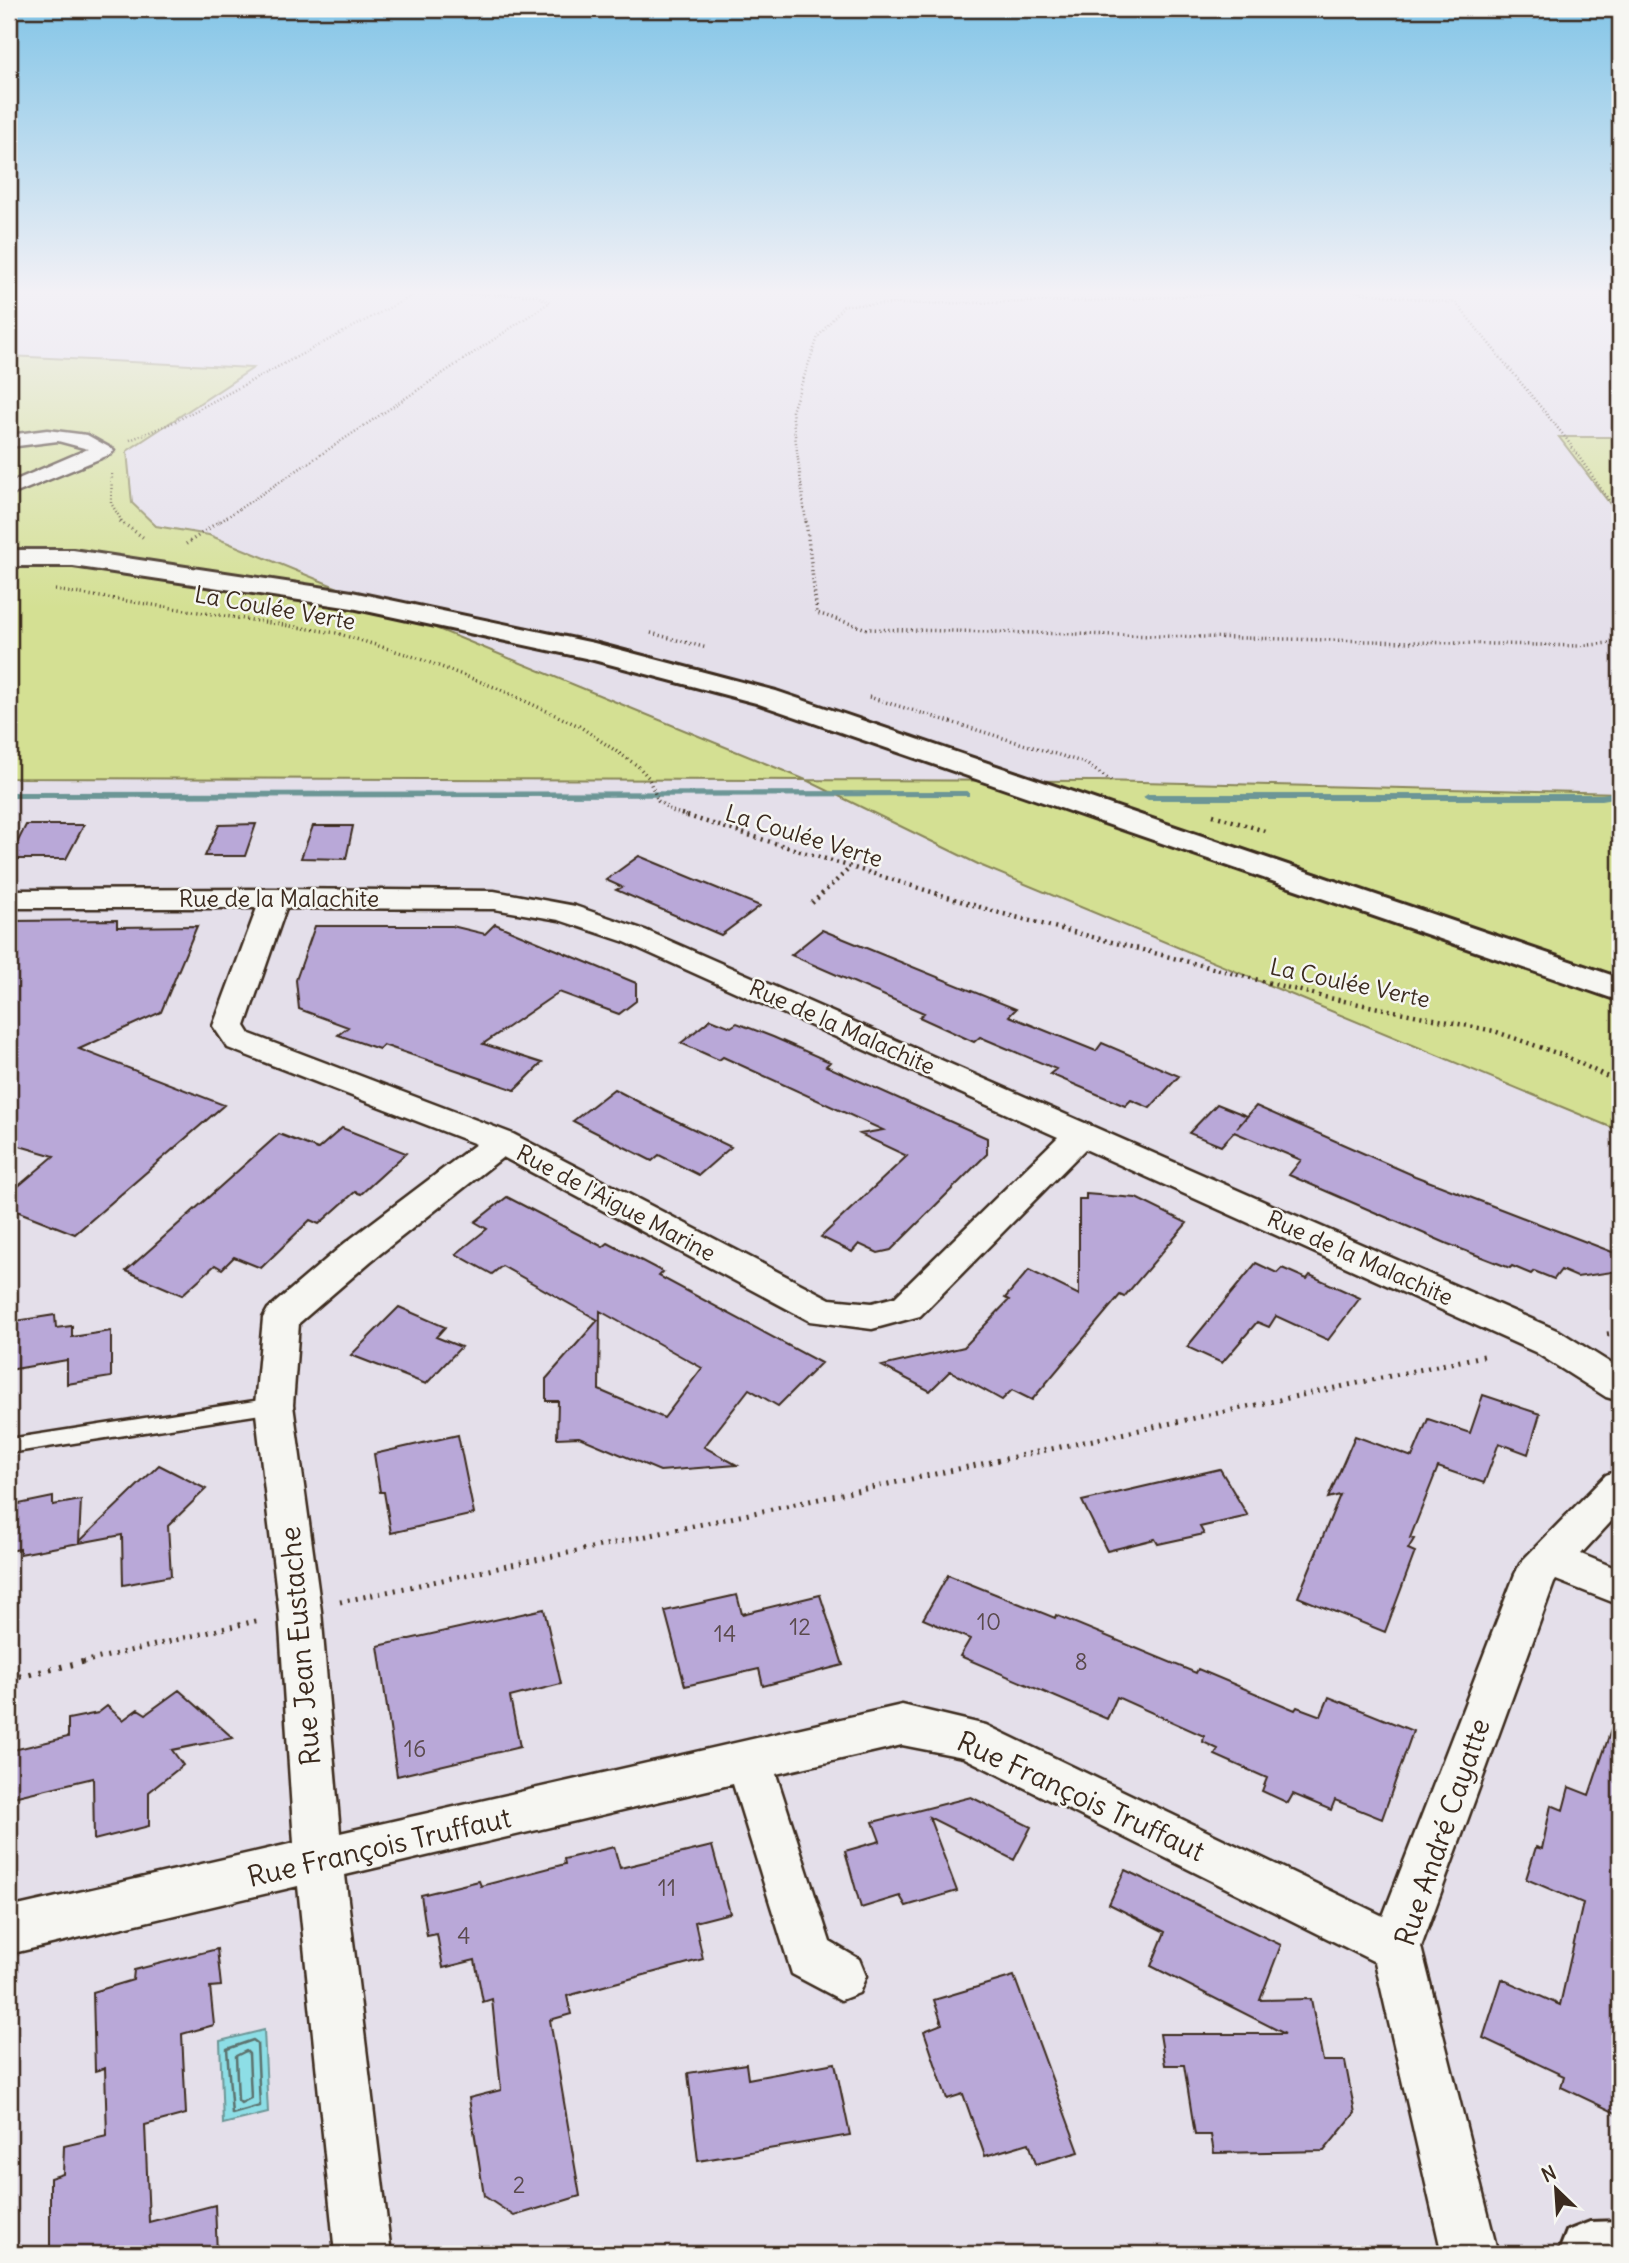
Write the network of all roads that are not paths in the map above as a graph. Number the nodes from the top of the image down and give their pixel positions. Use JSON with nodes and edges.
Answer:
{"nodes":[{"id":1,"x":9,"y":441,"type":"edge"},
{"id":2,"x":9,"y":490,"type":"edge"},
{"id":3,"x":9,"y":535,"type":"edge"},
{"id":4,"x":9,"y":558,"type":"edge"},
{"id":5,"x":73,"y":558,"type":"junction"},
{"id":6,"x":275,"y":898,"type":"junction"},
{"id":7,"x":9,"y":899,"type":"edge"},
{"id":8,"x":1620,"y":990,"type":"edge"},
{"id":9,"x":1081,"y":1133,"type":"junction"},
{"id":10,"x":501,"y":1142,"type":"junction"},
{"id":11,"x":1620,"y":1387,"type":"edge"},
{"id":12,"x":274,"y":1405,"type":"junction"},
{"id":13,"x":9,"y":1446,"type":"edge"},
{"id":14,"x":1620,"y":1486,"type":"edge"},
{"id":15,"x":1550,"y":1559,"type":"junction"},
{"id":16,"x":1620,"y":1588,"type":"edge"},
{"id":17,"x":750,"y":1761,"type":"junction"},
{"id":18,"x":319,"y":1861,"type":"junction"},
{"id":19,"x":9,"y":1931,"type":"edge"},
{"id":20,"x":1396,"y":1947,"type":"junction"},
{"id":21,"x":841,"y":1976,"type":"dead end"},
{"id":22,"x":1620,"y":2253,"type":"edge"},
{"id":23,"x":363,"y":2254,"type":"edge"},
{"id":24,"x":1470,"y":2254,"type":"edge"},
{"id":25,"x":1590,"y":2254,"type":"edge"}],
"edges":[{"from":1,"to":2,"type":"street"},
{"from":3,"to":5,"type":"main road"},
{"from":4,"to":5,"type":"main road"},
{"from":5,"to":8,"type":"main road"},
{"from":6,"to":7,"type":"street","name":"Rue de la Malachite"},
{"from":6,"to":9,"type":"street","name":"Rue de la Malachite"},
{"from":6,"to":10,"type":"street","name":"Rue de l'Aigue Marine"},
{"from":9,"to":10,"type":"street","name":"Rue de l'Aigue Marine"},
{"from":9,"to":11,"type":"street","name":"Rue de la Malachite"},
{"from":10,"to":12,"type":"street","name":"Rue Jean Eustache"},
{"from":12,"to":13,"type":"lane"},
{"from":12,"to":18,"type":"street","name":"Rue Jean Eustache"},
{"from":14,"to":15,"type":"street","name":"Rue André Cayatte"},
{"from":15,"to":16,"type":"street"},
{"from":15,"to":20,"type":"street","name":"Rue André Cayatte"},
{"from":17,"to":18,"type":"street","name":"Rue François Truffaut"},
{"from":17,"to":20,"type":"street","name":"Rue François Truffaut"},
{"from":17,"to":21,"type":"street"},
{"from":18,"to":19,"type":"street","name":"Rue François Truffaut"},
{"from":18,"to":23,"type":"street","name":"Rue Jean Eustache"},
{"from":20,"to":24,"type":"street","name":"Rue André Cayatte"},
{"from":22,"to":25,"type":"main road"}]}
